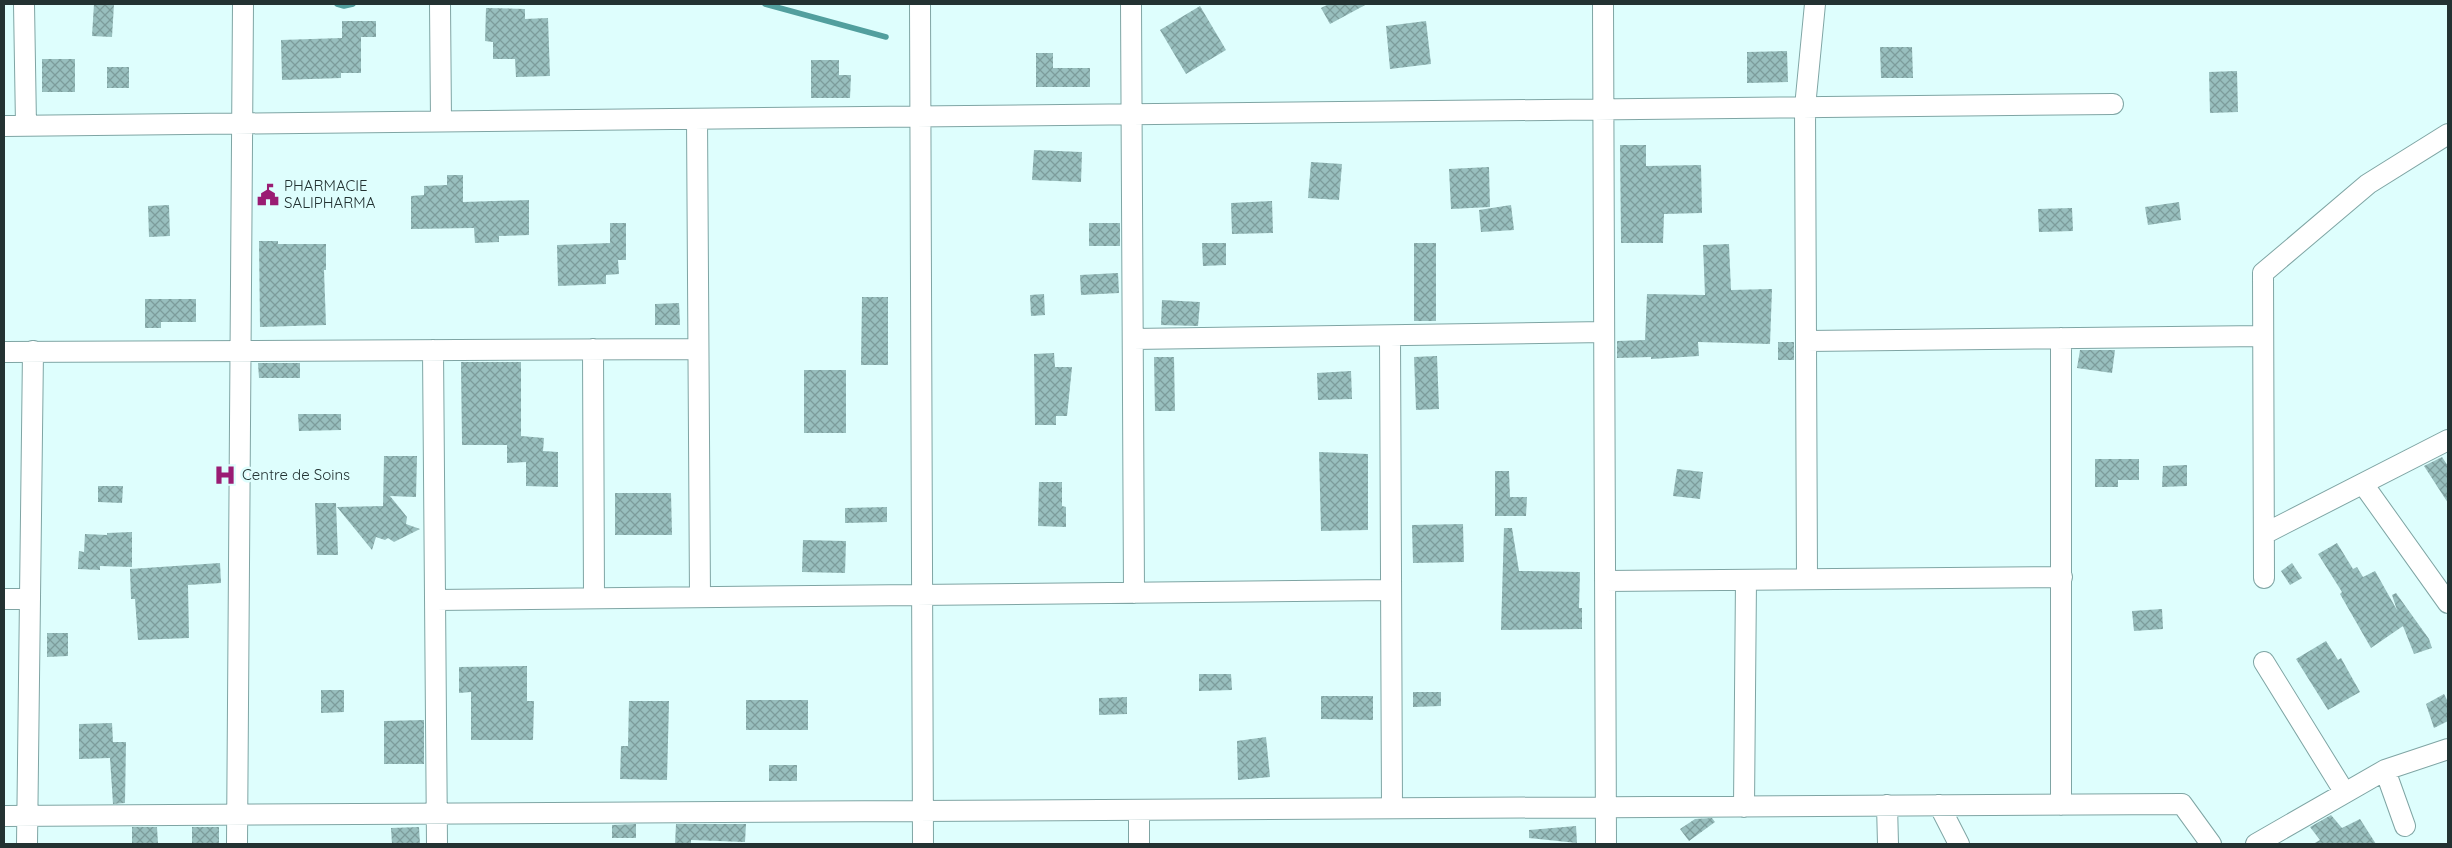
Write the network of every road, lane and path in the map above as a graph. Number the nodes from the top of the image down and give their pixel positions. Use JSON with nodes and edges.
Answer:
{"nodes":[{"id":1,"x":24,"y":4,"type":"edge"},
{"id":2,"x":243,"y":4,"type":"edge"},
{"id":3,"x":440,"y":4,"type":"edge"},
{"id":4,"x":920,"y":4,"type":"edge"},
{"id":5,"x":1131,"y":4,"type":"edge"},
{"id":6,"x":1603,"y":4,"type":"edge"},
{"id":7,"x":1815,"y":4,"type":"edge"},
{"id":8,"x":2114,"y":104,"type":"dead end"},
{"id":9,"x":1805,"y":107,"type":"junction"},
{"id":10,"x":1603,"y":109,"type":"junction"},
{"id":11,"x":1132,"y":114,"type":"junction"},
{"id":12,"x":921,"y":116,"type":"junction"},
{"id":13,"x":697,"y":119,"type":"junction"},
{"id":14,"x":440,"y":121,"type":"junction"},
{"id":15,"x":242,"y":123,"type":"junction"},
{"id":16,"x":4,"y":126,"type":"edge"},
{"id":17,"x":26,"y":126,"type":"junction"},
{"id":18,"x":2448,"y":134,"type":"edge"},
{"id":19,"x":1604,"y":332,"type":"junction"},
{"id":20,"x":2263,"y":336,"type":"junction"},
{"id":21,"x":1390,"y":337,"type":"junction"},
{"id":22,"x":2061,"y":338,"type":"junction"},
{"id":23,"x":1133,"y":339,"type":"junction"},
{"id":24,"x":1807,"y":341,"type":"junction"},
{"id":25,"x":593,"y":349,"type":"junction"},
{"id":26,"x":698,"y":349,"type":"junction"},
{"id":27,"x":433,"y":350,"type":"junction"},
{"id":28,"x":241,"y":351,"type":"junction"},
{"id":29,"x":4,"y":352,"type":"edge"},
{"id":30,"x":33,"y":352,"type":"junction"},
{"id":31,"x":2448,"y":440,"type":"edge"},
{"id":32,"x":2363,"y":484,"type":"junction"},
{"id":33,"x":2264,"y":534,"type":"junction"},
{"id":34,"x":2062,"y":577,"type":"junction"},
{"id":35,"x":2264,"y":578,"type":"dead end"},
{"id":36,"x":1808,"y":579,"type":"junction"},
{"id":37,"x":1746,"y":580,"type":"junction"},
{"id":38,"x":1605,"y":581,"type":"junction"},
{"id":39,"x":1391,"y":590,"type":"junction"},
{"id":40,"x":1134,"y":593,"type":"junction"},
{"id":41,"x":922,"y":595,"type":"junction"},
{"id":42,"x":700,"y":597,"type":"junction"},
{"id":43,"x":594,"y":598,"type":"junction"},
{"id":44,"x":4,"y":599,"type":"edge"},
{"id":45,"x":30,"y":599,"type":"junction"},
{"id":46,"x":435,"y":600,"type":"junction"},
{"id":47,"x":2448,"y":603,"type":"edge"},
{"id":48,"x":2264,"y":662,"type":"dead end"},
{"id":49,"x":2448,"y":749,"type":"edge"},
{"id":50,"x":2385,"y":770,"type":"junction"},
{"id":51,"x":2345,"y":793,"type":"junction"},
{"id":52,"x":1887,"y":805,"type":"junction"},
{"id":53,"x":1939,"y":805,"type":"junction"},
{"id":54,"x":2061,"y":805,"type":"junction"},
{"id":55,"x":1744,"y":806,"type":"junction"},
{"id":56,"x":1606,"y":807,"type":"junction"},
{"id":57,"x":1392,"y":808,"type":"junction"},
{"id":58,"x":1139,"y":810,"type":"junction"},
{"id":59,"x":923,"y":811,"type":"junction"},
{"id":60,"x":437,"y":814,"type":"junction"},
{"id":61,"x":237,"y":815,"type":"junction"},
{"id":62,"x":4,"y":816,"type":"edge"},
{"id":63,"x":27,"y":816,"type":"junction"},
{"id":64,"x":2405,"y":826,"type":"dead end"},
{"id":65,"x":27,"y":844,"type":"edge"},
{"id":66,"x":237,"y":844,"type":"edge"},
{"id":67,"x":437,"y":844,"type":"edge"},
{"id":68,"x":923,"y":844,"type":"edge"},
{"id":69,"x":1139,"y":844,"type":"edge"},
{"id":70,"x":1606,"y":844,"type":"edge"},
{"id":71,"x":1888,"y":844,"type":"edge"},
{"id":72,"x":1959,"y":844,"type":"edge"},
{"id":73,"x":2211,"y":844,"type":"edge"},
{"id":74,"x":2256,"y":844,"type":"edge"}],
"edges":[{"from":1,"to":17,"type":"street"},
{"from":2,"to":15,"type":"street"},
{"from":3,"to":14,"type":"street"},
{"from":4,"to":12,"type":"street"},
{"from":5,"to":11,"type":"street"},
{"from":6,"to":10,"type":"street"},
{"from":7,"to":9,"type":"street"},
{"from":8,"to":9,"type":"street"},
{"from":9,"to":10,"type":"street"},
{"from":9,"to":24,"type":"street"},
{"from":10,"to":11,"type":"street"},
{"from":10,"to":19,"type":"street"},
{"from":11,"to":12,"type":"street"},
{"from":11,"to":23,"type":"street"},
{"from":12,"to":13,"type":"street"},
{"from":12,"to":41,"type":"street"},
{"from":13,"to":14,"type":"street"},
{"from":13,"to":26,"type":"street"},
{"from":14,"to":15,"type":"street"},
{"from":15,"to":17,"type":"street"},
{"from":15,"to":28,"type":"street"},
{"from":16,"to":17,"type":"street"},
{"from":18,"to":20,"type":"street"},
{"from":19,"to":21,"type":"street"},
{"from":19,"to":38,"type":"street"},
{"from":20,"to":22,"type":"street"},
{"from":20,"to":33,"type":"street"},
{"from":21,"to":23,"type":"street"},
{"from":21,"to":39,"type":"street"},
{"from":22,"to":24,"type":"street"},
{"from":22,"to":34,"type":"street"},
{"from":23,"to":40,"type":"street"},
{"from":24,"to":36,"type":"street"},
{"from":25,"to":26,"type":"street"},
{"from":25,"to":27,"type":"street"},
{"from":25,"to":43,"type":"street"},
{"from":26,"to":42,"type":"street"},
{"from":27,"to":28,"type":"street"},
{"from":27,"to":46,"type":"street"},
{"from":28,"to":30,"type":"street"},
{"from":28,"to":61,"type":"street"},
{"from":29,"to":30,"type":"street"},
{"from":30,"to":45,"type":"street"},
{"from":31,"to":32,"type":"street"},
{"from":32,"to":33,"type":"street"},
{"from":32,"to":47,"type":"street"},
{"from":33,"to":35,"type":"street"},
{"from":34,"to":36,"type":"street"},
{"from":34,"to":54,"type":"street"},
{"from":36,"to":37,"type":"street"},
{"from":37,"to":38,"type":"street"},
{"from":37,"to":55,"type":"street"},
{"from":38,"to":56,"type":"street"},
{"from":39,"to":40,"type":"street"},
{"from":39,"to":57,"type":"street"},
{"from":40,"to":41,"type":"street"},
{"from":41,"to":42,"type":"street"},
{"from":41,"to":59,"type":"street"},
{"from":42,"to":43,"type":"street"},
{"from":43,"to":46,"type":"street"},
{"from":44,"to":45,"type":"street"},
{"from":45,"to":63,"type":"street"},
{"from":46,"to":60,"type":"street"},
{"from":48,"to":51,"type":"street"},
{"from":49,"to":50,"type":"street"},
{"from":50,"to":51,"type":"street"},
{"from":50,"to":64,"type":"street"},
{"from":51,"to":74,"type":"street"},
{"from":52,"to":53,"type":"street"},
{"from":52,"to":55,"type":"street"},
{"from":52,"to":71,"type":"street"},
{"from":53,"to":54,"type":"street"},
{"from":53,"to":72,"type":"street"},
{"from":54,"to":73,"type":"street"},
{"from":55,"to":56,"type":"street"},
{"from":56,"to":57,"type":"street"},
{"from":56,"to":70,"type":"street"},
{"from":57,"to":58,"type":"street"},
{"from":58,"to":59,"type":"street"},
{"from":58,"to":69,"type":"street"},
{"from":59,"to":60,"type":"street"},
{"from":59,"to":68,"type":"street"},
{"from":60,"to":61,"type":"street"},
{"from":60,"to":67,"type":"street"},
{"from":61,"to":63,"type":"street"},
{"from":61,"to":66,"type":"street"},
{"from":62,"to":63,"type":"street"},
{"from":63,"to":65,"type":"street"}]}
